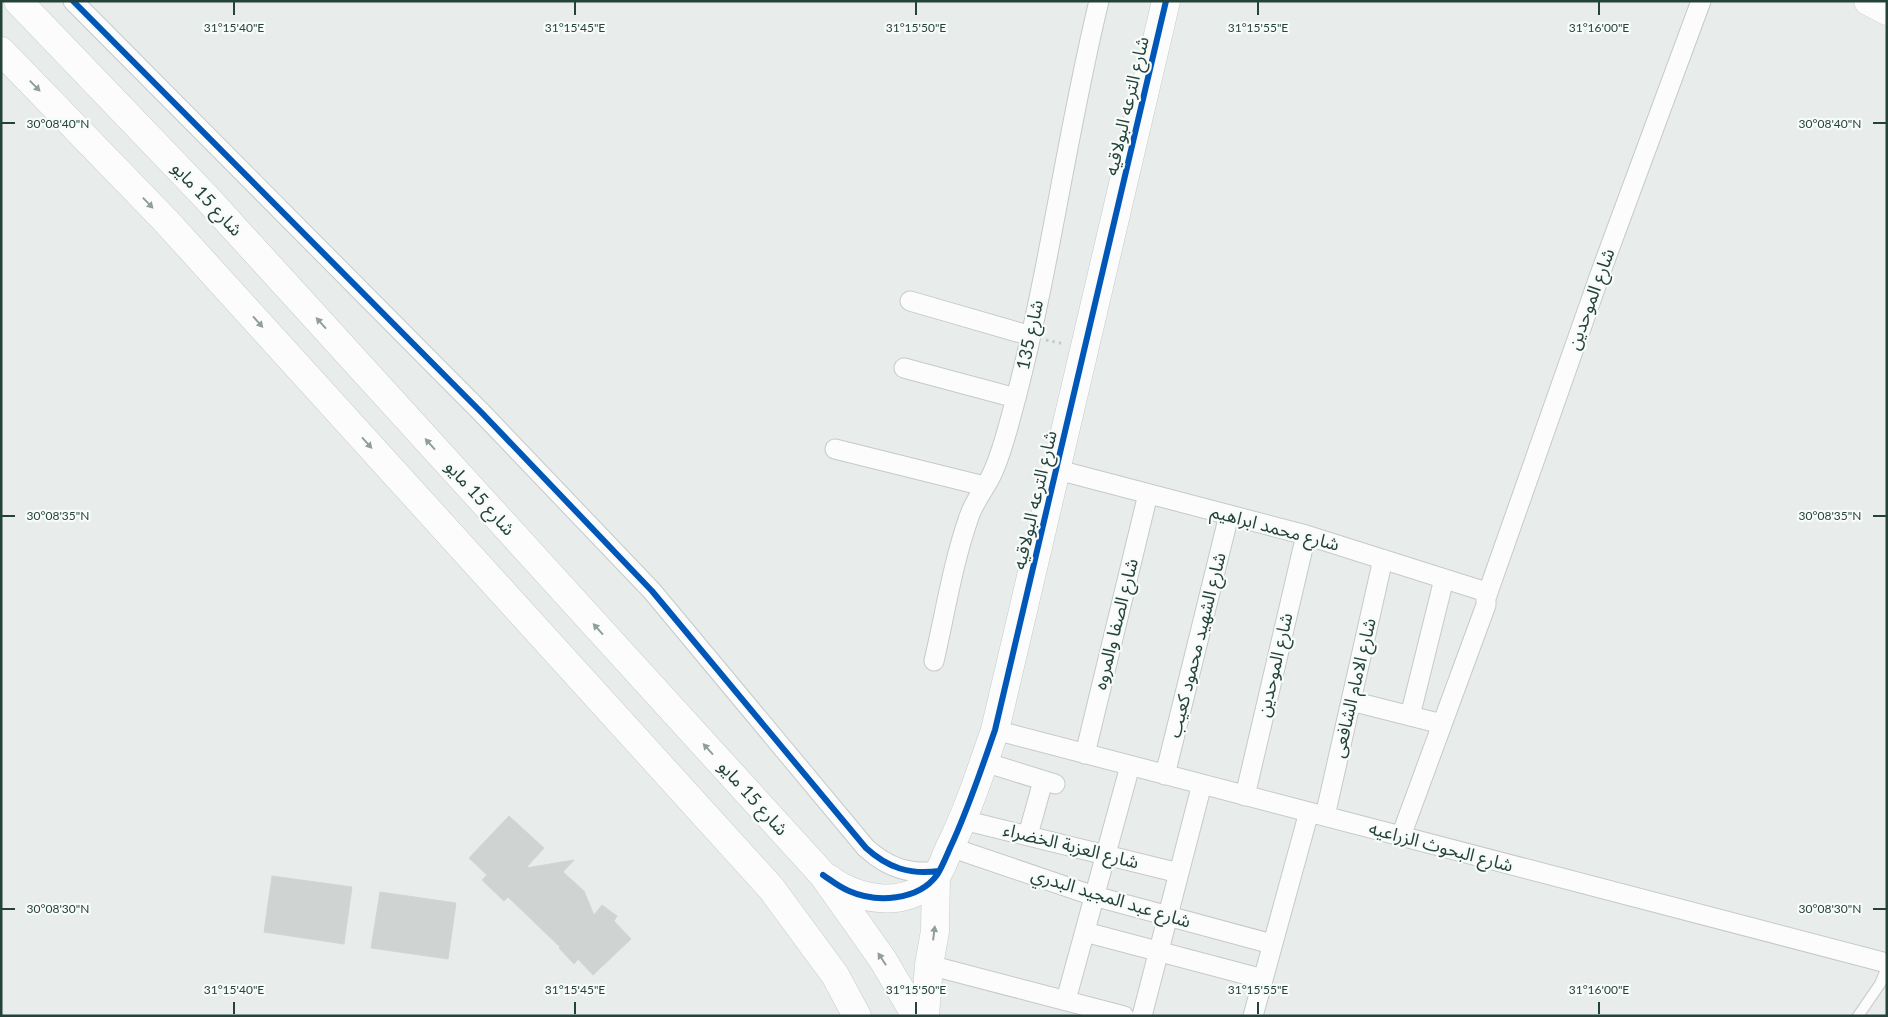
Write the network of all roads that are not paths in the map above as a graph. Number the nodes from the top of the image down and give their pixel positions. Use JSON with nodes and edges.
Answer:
{"nodes":[{"id":1,"x":73,"y":1,"type":"edge"},
{"id":2,"x":1099,"y":1,"type":"edge"},
{"id":3,"x":1166,"y":1,"type":"edge"},
{"id":4,"x":1701,"y":1,"type":"edge"},
{"id":5,"x":24,"y":3,"type":"edge"},
{"id":6,"x":1,"y":51,"type":"edge"},
{"id":7,"x":910,"y":301,"type":"dead end"},
{"id":8,"x":1031,"y":336,"type":"junction"},
{"id":9,"x":904,"y":368,"type":"dead end"},
{"id":10,"x":1016,"y":398,"type":"junction"},
{"id":11,"x":836,"y":448,"type":"dead end"},
{"id":12,"x":1058,"y":470,"type":"junction"},
{"id":13,"x":984,"y":486,"type":"junction"},
{"id":14,"x":1148,"y":494,"type":"junction"},
{"id":15,"x":1229,"y":515,"type":"junction"},
{"id":16,"x":1306,"y":535,"type":"junction"},
{"id":17,"x":1383,"y":559,"type":"junction"},
{"id":18,"x":1444,"y":579,"type":"junction"},
{"id":19,"x":1486,"y":598,"type":"junction"},
{"id":20,"x":934,"y":661,"type":"dead end"},
{"id":21,"x":1351,"y":700,"type":"junction"},
{"id":22,"x":1410,"y":716,"type":"junction"},
{"id":23,"x":1442,"y":724,"type":"junction"},
{"id":24,"x":995,"y":730,"type":"junction"},
{"id":25,"x":1085,"y":754,"type":"junction"},
{"id":26,"x":984,"y":762,"type":"junction"},
{"id":27,"x":1130,"y":766,"type":"junction"},
{"id":28,"x":1164,"y":775,"type":"junction"},
{"id":29,"x":1202,"y":784,"type":"junction"},
{"id":30,"x":1245,"y":796,"type":"junction"},
{"id":31,"x":1317,"y":814,"type":"junction"},
{"id":32,"x":964,"y":820,"type":"junction"},
{"id":33,"x":1028,"y":835,"type":"junction"},
{"id":34,"x":1401,"y":836,"type":"junction"},
{"id":35,"x":1106,"y":855,"type":"junction"},
{"id":36,"x":942,"y":864,"type":"junction"},
{"id":37,"x":1179,"y":873,"type":"junction"},
{"id":38,"x":823,"y":875,"type":"junction"},
{"id":39,"x":1094,"y":896,"type":"junction"},
{"id":40,"x":1168,"y":916,"type":"junction"},
{"id":41,"x":1085,"y":932,"type":"junction"},
{"id":42,"x":1272,"y":944,"type":"junction"},
{"id":43,"x":1159,"y":951,"type":"junction"},
{"id":44,"x":1887,"y":963,"type":"edge"},
{"id":45,"x":929,"y":965,"type":"junction"},
{"id":46,"x":1887,"y":967,"type":"edge"},
{"id":47,"x":1263,"y":979,"type":"junction"},
{"id":48,"x":1066,"y":1000,"type":"junction"},
{"id":49,"x":857,"y":1016,"type":"edge"},
{"id":50,"x":916,"y":1016,"type":"edge"},
{"id":51,"x":925,"y":1016,"type":"edge"},
{"id":52,"x":1124,"y":1016,"type":"edge"},
{"id":53,"x":1142,"y":1016,"type":"edge"},
{"id":54,"x":1253,"y":1016,"type":"edge"},
{"id":55,"x":1858,"y":1016,"type":"edge"}],
"edges":[{"from":1,"to":36,"type":"street","name":"شارع عبد المجيد البدري"},
{"from":2,"to":8,"type":"street","name":"شارع 135"},
{"from":3,"to":12,"type":"main road","name":"شارع الترعه البولاقيه"},
{"from":4,"to":19,"type":"street","name":"شارع الموحدين"},
{"from":38,"to":5,"type":"main road","name":"شارع 15 مايو","one_way":true},
{"from":6,"to":49,"type":"main road","one_way":true},
{"from":7,"to":8,"type":"street"},
{"from":8,"to":10,"type":"street","name":"شارع 135"},
{"from":9,"to":10,"type":"street"},
{"from":10,"to":13,"type":"street","name":"شارع 135"},
{"from":11,"to":13,"type":"street"},
{"from":12,"to":14,"type":"street","name":"شارع محمد ابراهيم"},
{"from":12,"to":24,"type":"main road","name":"شارع الترعه البولاقيه"},
{"from":13,"to":20,"type":"street","name":"شارع 135"},
{"from":14,"to":15,"type":"street","name":"شارع محمد ابراهيم"},
{"from":14,"to":25,"type":"street","name":"شارع الصفا والمروه"},
{"from":15,"to":16,"type":"street","name":"شارع محمد ابراهيم"},
{"from":15,"to":28,"type":"street","name":"شارع الشهيد محمود كعيب"},
{"from":16,"to":17,"type":"street","name":"شارع محمد ابراهيم"},
{"from":16,"to":30,"type":"street","name":"شارع الموحدين"},
{"from":17,"to":18,"type":"street","name":"شارع محمد ابراهيم"},
{"from":17,"to":21,"type":"street","name":"شارع الامام الشافعى"},
{"from":18,"to":19,"type":"street","name":"شارع محمد ابراهيم"},
{"from":18,"to":22,"type":"street"},
{"from":19,"to":23,"type":"street","name":"شارع الموحدين"},
{"from":21,"to":22,"type":"street"},
{"from":21,"to":31,"type":"street","name":"شارع الامام الشافعى"},
{"from":22,"to":23,"type":"street"},
{"from":23,"to":34,"type":"street","name":"شارع الموحدين"},
{"from":24,"to":25,"type":"street","name":"شارع البحوث الزراعيه"},
{"from":24,"to":26,"type":"main road","name":"شارع الترعه البولاقيه"},
{"from":25,"to":27,"type":"street","name":"شارع البحوث الزراعيه"},
{"from":26,"to":32,"type":"main road","name":"شارع الترعه البولاقيه"},
{"from":26,"to":33,"type":"street"},
{"from":27,"to":28,"type":"street","name":"شارع البحوث الزراعيه"},
{"from":27,"to":35,"type":"street"},
{"from":28,"to":29,"type":"street","name":"شارع البحوث الزراعيه"},
{"from":29,"to":30,"type":"street","name":"شارع البحوث الزراعيه"},
{"from":29,"to":37,"type":"street"},
{"from":30,"to":31,"type":"street","name":"شارع البحوث الزراعيه"},
{"from":31,"to":34,"type":"street","name":"شارع البحوث الزراعيه"},
{"from":31,"to":42,"type":"street","name":"شارع الامام الشافعى"},
{"from":32,"to":33,"type":"street","name":"شارع العزبة الخضراء"},
{"from":32,"to":36,"type":"main road","name":"شارع الترعه البولاقيه"},
{"from":33,"to":35,"type":"street","name":"شارع العزبة الخضراء"},
{"from":34,"to":44,"type":"street","name":"شارع البحوث الزراعيه"},
{"from":35,"to":37,"type":"street","name":"شارع العزبة الخضراء"},
{"from":35,"to":39,"type":"street"},
{"from":36,"to":38,"type":"main road","name":"شارع الترعه البولاقيه"},
{"from":36,"to":39,"type":"street","name":"شارع عبد المجيد البدري"},
{"from":45,"to":36,"type":"main road","name":"شارع الترعه البولاقيه","one_way":true},
{"from":37,"to":40,"type":"street"},
{"from":50,"to":38,"type":"main road","name":"شارع 15 مايو","one_way":true},
{"from":39,"to":40,"type":"street","name":"شارع عبد المجيد البدري"},
{"from":39,"to":41,"type":"street"},
{"from":40,"to":42,"type":"street","name":"شارع عبد المجيد البدري"},
{"from":40,"to":43,"type":"street"},
{"from":41,"to":43,"type":"street"},
{"from":41,"to":48,"type":"street"},
{"from":42,"to":47,"type":"street","name":"شارع الامام الشافعى"},
{"from":43,"to":47,"type":"street"},
{"from":43,"to":53,"type":"street"},
{"from":45,"to":48,"type":"street"},
{"from":45,"to":51,"type":"main road","name":"شارع الترعه البولاقيه"},
{"from":46,"to":55,"type":"lane"},
{"from":47,"to":54,"type":"street","name":"شارع الامام الشافعى"},
{"from":48,"to":52,"type":"street"}]}
